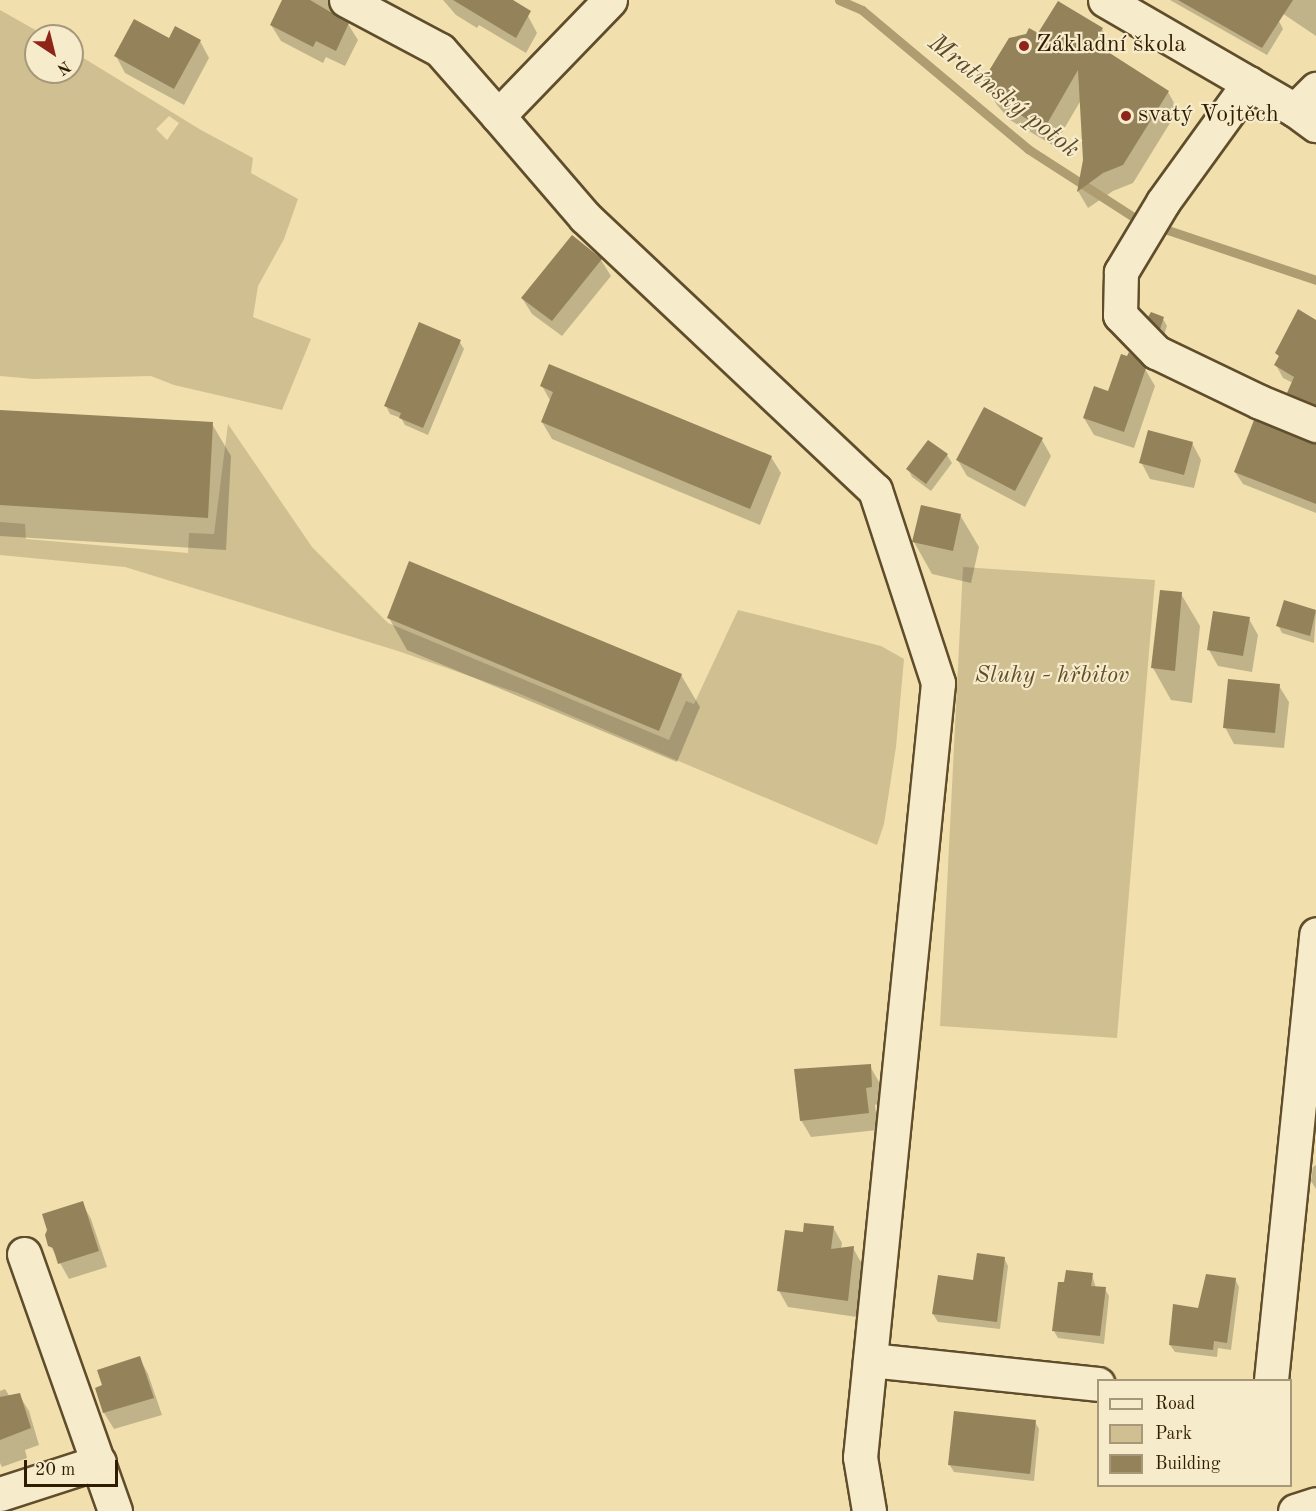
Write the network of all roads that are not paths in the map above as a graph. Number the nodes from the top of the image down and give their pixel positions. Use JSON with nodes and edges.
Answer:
{"nodes":[{"id":1,"x":346,"y":0,"type":"edge"},
{"id":2,"x":610,"y":0,"type":"edge"},
{"id":3,"x":1105,"y":0,"type":"edge"},
{"id":4,"x":1249,"y":84,"type":"junction"},
{"id":5,"x":1309,"y":108,"type":"edge"},
{"id":6,"x":498,"y":116,"type":"junction"},
{"id":7,"x":1316,"y":425,"type":"edge"},
{"id":8,"x":1316,"y":934,"type":"edge"},
{"id":9,"x":24,"y":1254,"type":"dead end"},
{"id":10,"x":870,"y":1360,"type":"junction"},
{"id":11,"x":1270,"y":1379,"type":"edge"},
{"id":12,"x":1097,"y":1384,"type":"edge"},
{"id":13,"x":99,"y":1462,"type":"junction"},
{"id":14,"x":0,"y":1494,"type":"edge"},
{"id":15,"x":1316,"y":1504,"type":"edge"},
{"id":16,"x":115,"y":1511,"type":"edge"},
{"id":17,"x":868,"y":1511,"type":"edge"},
{"id":18,"x":1295,"y":1511,"type":"edge"}],
"edges":[{"from":1,"to":6,"type":"street"},
{"from":2,"to":6,"type":"street"},
{"from":3,"to":4,"type":"street"},
{"from":4,"to":5,"type":"street"},
{"from":4,"to":7,"type":"street"},
{"from":6,"to":10,"type":"street"},
{"from":8,"to":11,"type":"street"},
{"from":9,"to":13,"type":"street"},
{"from":10,"to":12,"type":"street"},
{"from":10,"to":17,"type":"street"},
{"from":13,"to":14,"type":"street"},
{"from":13,"to":16,"type":"street"},
{"from":15,"to":18,"type":"street"}]}
